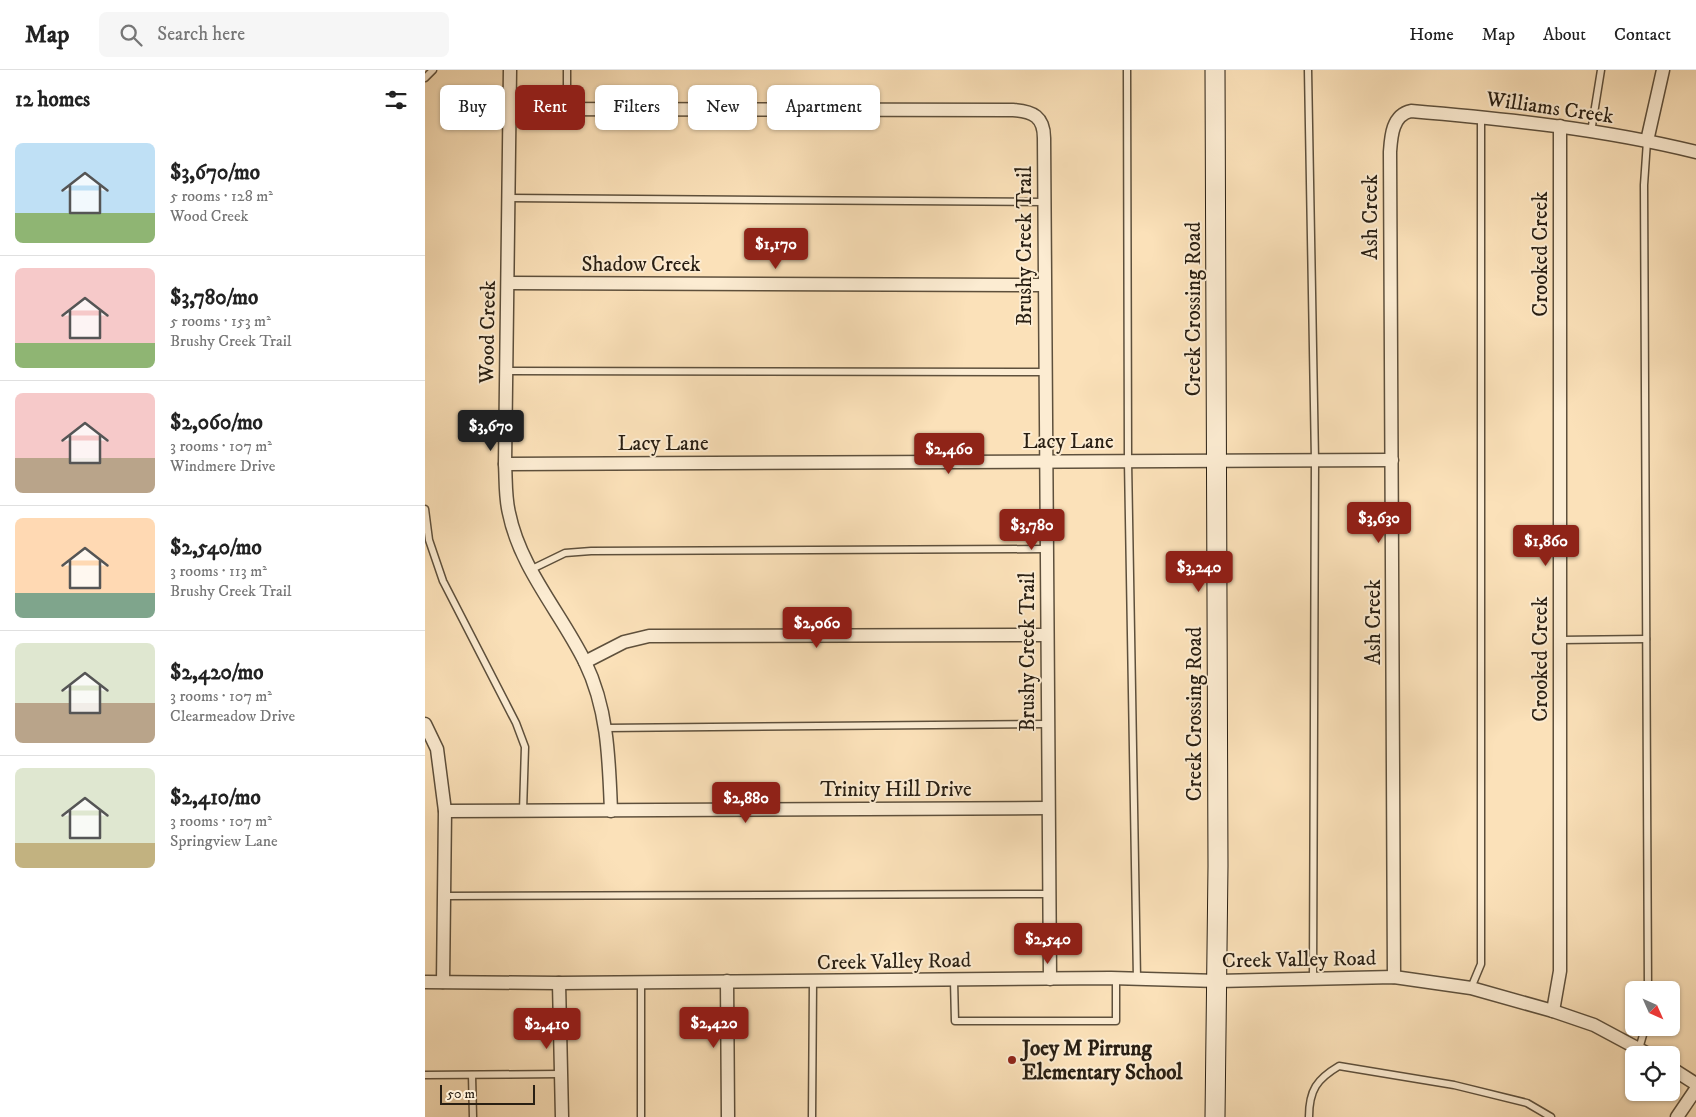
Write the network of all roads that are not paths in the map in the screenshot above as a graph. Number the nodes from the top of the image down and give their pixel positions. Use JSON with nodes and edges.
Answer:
{"nodes":[{"id":1,"x":433,"y":70,"type":"edge"},
{"id":2,"x":510,"y":70,"type":"edge"},
{"id":3,"x":567,"y":70,"type":"edge"},
{"id":4,"x":1127,"y":70,"type":"edge"},
{"id":5,"x":1215,"y":70,"type":"edge"},
{"id":6,"x":1307,"y":70,"type":"edge"},
{"id":7,"x":1601,"y":70,"type":"edge"},
{"id":8,"x":1663,"y":70,"type":"edge"},
{"id":9,"x":425,"y":78,"type":"edge"},
{"id":10,"x":567,"y":85,"type":"edge"},
{"id":11,"x":510,"y":109,"type":"junction"},
{"id":12,"x":515,"y":109,"type":"edge"},
{"id":13,"x":585,"y":109,"type":"edge"},
{"id":14,"x":1398,"y":118,"type":"joint"},
{"id":15,"x":1481,"y":118,"type":"junction"},
{"id":16,"x":1560,"y":126,"type":"junction"},
{"id":17,"x":1591,"y":132,"type":"junction"},
{"id":18,"x":1647,"y":142,"type":"junction"},
{"id":19,"x":1696,"y":152,"type":"edge"},
{"id":20,"x":509,"y":198,"type":"junction"},
{"id":21,"x":1044,"y":202,"type":"junction"},
{"id":22,"x":508,"y":284,"type":"junction"},
{"id":23,"x":1044,"y":285,"type":"junction"},
{"id":24,"x":507,"y":371,"type":"junction"},
{"id":25,"x":1044,"y":372,"type":"junction"},
{"id":26,"x":1128,"y":460,"type":"junction"},
{"id":27,"x":1215,"y":460,"type":"junction"},
{"id":28,"x":1315,"y":460,"type":"junction"},
{"id":29,"x":1392,"y":460,"type":"junction"},
{"id":30,"x":1045,"y":461,"type":"junction"},
{"id":31,"x":505,"y":464,"type":"junction"},
{"id":32,"x":425,"y":509,"type":"edge"},
{"id":33,"x":1046,"y":549,"type":"junction"},
{"id":34,"x":532,"y":569,"type":"junction"},
{"id":35,"x":1047,"y":635,"type":"junction"},
{"id":36,"x":1646,"y":639,"type":"junction"},
{"id":37,"x":1560,"y":640,"type":"junction"},
{"id":38,"x":585,"y":662,"type":"junction"},
{"id":39,"x":425,"y":724,"type":"edge"},
{"id":40,"x":1047,"y":724,"type":"junction"},
{"id":41,"x":605,"y":728,"type":"junction"},
{"id":42,"x":1047,"y":808,"type":"junction"},
{"id":43,"x":445,"y":811,"type":"junction"},
{"id":44,"x":523,"y":811,"type":"junction"},
{"id":45,"x":611,"y":811,"type":"junction"},
{"id":46,"x":1049,"y":894,"type":"junction"},
{"id":47,"x":444,"y":896,"type":"junction"},
{"id":48,"x":1393,"y":977,"type":"junction"},
{"id":49,"x":1116,"y":978,"type":"junction"},
{"id":50,"x":1050,"y":979,"type":"junction"},
{"id":51,"x":1137,"y":979,"type":"junction"},
{"id":52,"x":1313,"y":979,"type":"junction"},
{"id":53,"x":954,"y":980,"type":"junction"},
{"id":54,"x":727,"y":981,"type":"junction"},
{"id":55,"x":1218,"y":981,"type":"junction"},
{"id":56,"x":1648,"y":981,"type":"edge"},
{"id":57,"x":425,"y":982,"type":"edge"},
{"id":58,"x":443,"y":982,"type":"junction"},
{"id":59,"x":641,"y":982,"type":"junction"},
{"id":60,"x":813,"y":982,"type":"junction"},
{"id":61,"x":559,"y":983,"type":"junction"},
{"id":62,"x":1471,"y":988,"type":"junction"},
{"id":63,"x":1553,"y":1011,"type":"junction"},
{"id":64,"x":1633,"y":1046,"type":"edge"},
{"id":65,"x":561,"y":1074,"type":"junction"},
{"id":66,"x":1680,"y":1074,"type":"edge"},
{"id":67,"x":425,"y":1075,"type":"edge"},
{"id":68,"x":473,"y":1075,"type":"junction"},
{"id":69,"x":1696,"y":1084,"type":"edge"},
{"id":70,"x":1696,"y":1089,"type":"edge"},
{"id":71,"x":473,"y":1117,"type":"edge"},
{"id":72,"x":562,"y":1117,"type":"edge"},
{"id":73,"x":641,"y":1117,"type":"edge"},
{"id":74,"x":729,"y":1117,"type":"edge"},
{"id":75,"x":812,"y":1117,"type":"edge"},
{"id":76,"x":1215,"y":1117,"type":"edge"},
{"id":77,"x":1309,"y":1117,"type":"edge"},
{"id":78,"x":1551,"y":1117,"type":"edge"},
{"id":79,"x":1677,"y":1117,"type":"edge"}],
"edges":[{"from":1,"to":9,"type":"lane"},
{"from":2,"to":11,"type":"street","name":"Wood Creek"},
{"from":3,"to":10,"type":"lane"},
{"from":4,"to":26,"type":"lane"},
{"from":5,"to":27,"type":"street","name":"Creek Crossing Road"},
{"from":6,"to":28,"type":"lane"},
{"from":7,"to":17,"type":"lane"},
{"from":8,"to":18,"type":"street"},
{"from":11,"to":12,"type":"street"},
{"from":11,"to":20,"type":"street","name":"Wood Creek"},
{"from":13,"to":21,"type":"street","name":"Brushy Creek Trail"},
{"from":14,"to":15,"type":"street","name":"Williams Creek"},
{"from":14,"to":29,"type":"street","name":"Ash Creek"},
{"from":15,"to":16,"type":"street","name":"Williams Creek"},
{"from":15,"to":62,"type":"lane"},
{"from":16,"to":17,"type":"street","name":"Williams Creek"},
{"from":16,"to":37,"type":"street","name":"Crooked Creek"},
{"from":17,"to":18,"type":"street","name":"Williams Creek"},
{"from":18,"to":19,"type":"street","name":"Williams Creek"},
{"from":18,"to":36,"type":"lane"},
{"from":20,"to":21,"type":"lane"},
{"from":20,"to":22,"type":"street","name":"Wood Creek"},
{"from":21,"to":23,"type":"street","name":"Brushy Creek Trail"},
{"from":22,"to":23,"type":"street","name":"Shadow Creek"},
{"from":22,"to":24,"type":"street","name":"Wood Creek"},
{"from":23,"to":25,"type":"street","name":"Brushy Creek Trail"},
{"from":24,"to":25,"type":"lane"},
{"from":24,"to":31,"type":"street","name":"Wood Creek"},
{"from":25,"to":30,"type":"street","name":"Brushy Creek Trail"},
{"from":26,"to":27,"type":"street","name":"Lacy Lane"},
{"from":26,"to":30,"type":"street","name":"Lacy Lane"},
{"from":26,"to":51,"type":"lane"},
{"from":27,"to":28,"type":"street","name":"Lacy Lane"},
{"from":27,"to":55,"type":"street","name":"Creek Crossing Road"},
{"from":28,"to":29,"type":"street","name":"Lacy Lane"},
{"from":28,"to":52,"type":"lane"},
{"from":29,"to":48,"type":"street","name":"Ash Creek"},
{"from":30,"to":31,"type":"street","name":"Lacy Lane"},
{"from":30,"to":33,"type":"street","name":"Brushy Creek Trail"},
{"from":31,"to":34,"type":"street","name":"Wood Creek"},
{"from":32,"to":44,"type":"lane"},
{"from":33,"to":34,"type":"lane"},
{"from":33,"to":35,"type":"street","name":"Brushy Creek Trail"},
{"from":34,"to":38,"type":"street","name":"Wood Creek"},
{"from":35,"to":38,"type":"street"},
{"from":35,"to":40,"type":"street","name":"Brushy Creek Trail"},
{"from":36,"to":37,"type":"lane"},
{"from":36,"to":56,"type":"lane"},
{"from":37,"to":63,"type":"street","name":"Crooked Creek"},
{"from":38,"to":41,"type":"street","name":"Wood Creek"},
{"from":39,"to":43,"type":"street"},
{"from":40,"to":41,"type":"lane"},
{"from":40,"to":42,"type":"street","name":"Brushy Creek Trail"},
{"from":41,"to":45,"type":"street","name":"Wood Creek"},
{"from":42,"to":45,"type":"street","name":"Trinity Hill Drive"},
{"from":42,"to":46,"type":"street","name":"Brushy Creek Trail"},
{"from":43,"to":44,"type":"street","name":"Trinity Hill Drive"},
{"from":43,"to":47,"type":"street"},
{"from":44,"to":45,"type":"street","name":"Trinity Hill Drive"},
{"from":46,"to":47,"type":"lane"},
{"from":46,"to":50,"type":"street","name":"Brushy Creek Trail"},
{"from":47,"to":58,"type":"street"},
{"from":48,"to":52,"type":"street","name":"Creek Valley Road"},
{"from":48,"to":62,"type":"street","name":"Creek Valley Road"},
{"from":49,"to":50,"type":"street","name":"Creek Valley Road"},
{"from":49,"to":51,"type":"street","name":"Creek Valley Road"},
{"from":49,"to":53,"type":"lane"},
{"from":50,"to":53,"type":"street","name":"Creek Valley Road"},
{"from":51,"to":55,"type":"street","name":"Creek Valley Road"},
{"from":52,"to":55,"type":"street","name":"Creek Valley Road"},
{"from":53,"to":60,"type":"street","name":"Creek Valley Road"},
{"from":54,"to":59,"type":"street","name":"Creek Valley Road"},
{"from":54,"to":60,"type":"street","name":"Creek Valley Road"},
{"from":54,"to":74,"type":"street"},
{"from":55,"to":76,"type":"street","name":"Creek Crossing Road"},
{"from":57,"to":58,"type":"street","name":"Creek Valley Road"},
{"from":58,"to":61,"type":"street","name":"Creek Valley Road"},
{"from":59,"to":61,"type":"street","name":"Creek Valley Road"},
{"from":59,"to":73,"type":"lane"},
{"from":60,"to":75,"type":"lane"},
{"from":61,"to":65,"type":"street"},
{"from":62,"to":63,"type":"street","name":"Creek Valley Road"},
{"from":63,"to":64,"type":"street","name":"Creek Valley Road"},
{"from":65,"to":68,"type":"lane"},
{"from":65,"to":72,"type":"street"},
{"from":66,"to":69,"type":"street"},
{"from":67,"to":68,"type":"lane"},
{"from":68,"to":71,"type":"lane"},
{"from":70,"to":79,"type":"street"},
{"from":77,"to":78,"type":"lane"}]}
